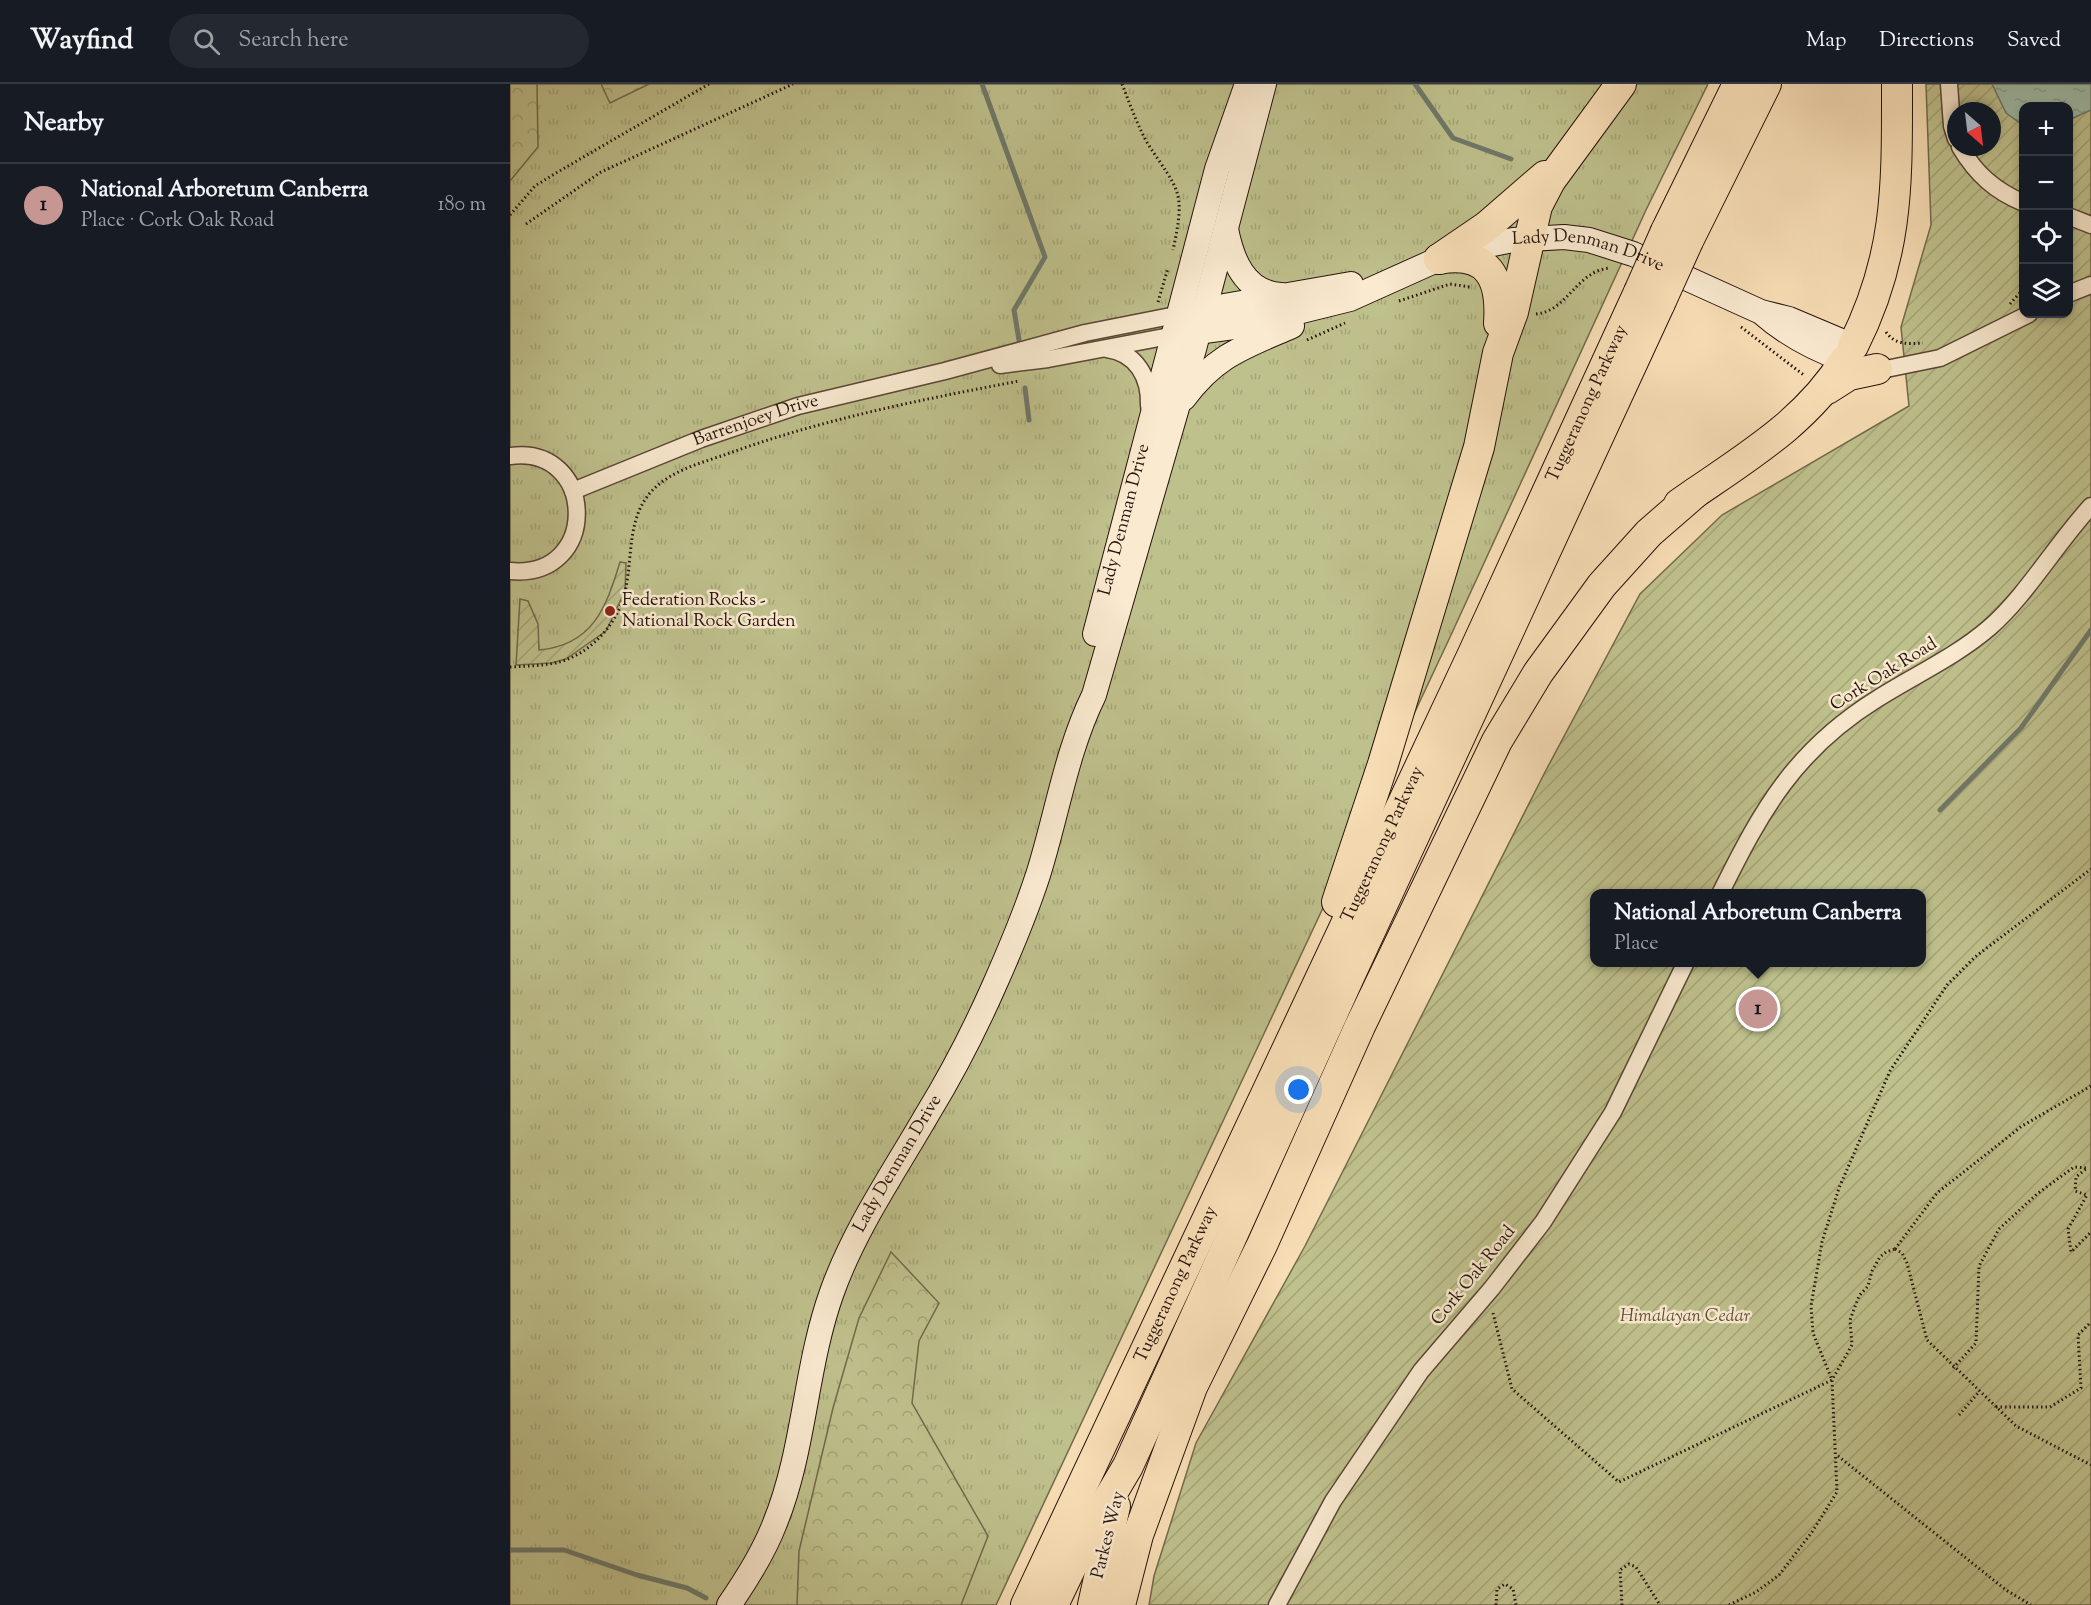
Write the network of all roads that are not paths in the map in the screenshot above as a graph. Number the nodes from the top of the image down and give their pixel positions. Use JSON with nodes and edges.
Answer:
{"nodes":[{"id":1,"x":1247,"y":84,"type":"edge"},
{"id":2,"x":1264,"y":84,"type":"edge"},
{"id":3,"x":1621,"y":84,"type":"edge"},
{"id":4,"x":1738,"y":84,"type":"edge"},
{"id":5,"x":1766,"y":84,"type":"edge"},
{"id":6,"x":1897,"y":84,"type":"edge"},
{"id":7,"x":1949,"y":84,"type":"edge"},
{"id":8,"x":1950,"y":102,"type":"edge"},
{"id":9,"x":1581,"y":139,"type":"junction"},
{"id":10,"x":1966,"y":156,"type":"edge"},
{"id":11,"x":2019,"y":200,"type":"edge"},
{"id":12,"x":2073,"y":218,"type":"edge"},
{"id":13,"x":2091,"y":225,"type":"edge"},
{"id":14,"x":1225,"y":226,"type":"junction"},
{"id":15,"x":1677,"y":236,"type":"junction"},
{"id":16,"x":1528,"y":238,"type":"junction"},
{"id":17,"x":1439,"y":259,"type":"junction"},
{"id":18,"x":1412,"y":270,"type":"junction"},
{"id":19,"x":2091,"y":285,"type":"edge"},
{"id":20,"x":1371,"y":291,"type":"junction"},
{"id":21,"x":2073,"y":292,"type":"edge"},
{"id":22,"x":1284,"y":295,"type":"junction"},
{"id":23,"x":1649,"y":297,"type":"junction"},
{"id":24,"x":2020,"y":318,"type":"edge"},
{"id":25,"x":1189,"y":323,"type":"junction"},
{"id":26,"x":1855,"y":342,"type":"junction"},
{"id":27,"x":1099,"y":350,"type":"junction"},
{"id":28,"x":1498,"y":353,"type":"junction"},
{"id":29,"x":1890,"y":367,"type":"junction"},
{"id":30,"x":945,"y":371,"type":"junction"},
{"id":31,"x":1825,"y":391,"type":"junction"},
{"id":32,"x":1176,"y":408,"type":"junction"},
{"id":33,"x":1149,"y":422,"type":"junction"},
{"id":34,"x":510,"y":456,"type":"edge"},
{"id":35,"x":573,"y":491,"type":"junction"},
{"id":36,"x":1695,"y":493,"type":"junction"},
{"id":37,"x":2091,"y":506,"type":"edge"},
{"id":38,"x":510,"y":571,"type":"edge"},
{"id":39,"x":1079,"y":726,"type":"junction"},
{"id":40,"x":1722,"y":889,"type":"edge"},
{"id":41,"x":1684,"y":967,"type":"edge"},
{"id":42,"x":1348,"y":979,"type":"junction"},
{"id":43,"x":1281,"y":1063,"type":"junction"},
{"id":44,"x":1128,"y":1466,"type":"junction"},
{"id":45,"x":729,"y":1605,"type":"edge"},
{"id":46,"x":1026,"y":1605,"type":"edge"},
{"id":47,"x":1053,"y":1605,"type":"edge"},
{"id":48,"x":1093,"y":1605,"type":"edge"},
{"id":49,"x":1120,"y":1605,"type":"edge"},
{"id":50,"x":1277,"y":1605,"type":"edge"}],
"edges":[{"from":1,"to":25,"type":"street","name":"Lady Denman Drive"},
{"from":2,"to":14,"type":"street","name":"Lady Denman Drive"},
{"from":3,"to":9,"type":"highway"},
{"from":4,"to":15,"type":"highway","name":"Tuggeranong Parkway"},
{"from":5,"to":15,"type":"highway","name":"Tuggeranong Parkway"},
{"from":6,"to":26,"type":"highway"},
{"from":7,"to":8,"type":"street"},
{"from":9,"to":16,"type":"highway"},
{"from":9,"to":17,"type":"highway"},
{"from":10,"to":11,"type":"street"},
{"from":12,"to":13,"type":"street"},
{"from":14,"to":22,"type":"street"},
{"from":14,"to":25,"type":"street","name":"Lady Denman Drive"},
{"from":15,"to":23,"type":"highway","name":"Tuggeranong Parkway","bridge":true},
{"from":16,"to":17,"type":"street","name":"Lady Denman Drive"},
{"from":16,"to":26,"type":"street","name":"Lady Denman Drive"},
{"from":16,"to":28,"type":"highway"},
{"from":17,"to":18,"type":"street","name":"Lady Denman Drive"},
{"from":17,"to":28,"type":"highway"},
{"from":18,"to":20,"type":"street","name":"Lady Denman Drive"},
{"from":18,"to":22,"type":"street","name":"Lady Denman Drive"},
{"from":19,"to":21,"type":"street"},
{"from":20,"to":25,"type":"street","name":"Lady Denman Drive"},
{"from":20,"to":32,"type":"street"},
{"from":22,"to":25,"type":"street","name":"Lady Denman Drive"},
{"from":23,"to":42,"type":"highway","name":"Tuggeranong Parkway"},
{"from":23,"to":43,"type":"highway","name":"Tuggeranong Parkway"},
{"from":24,"to":29,"type":"street"},
{"from":25,"to":27,"type":"street","name":"Barrenjoey Drive"},
{"from":25,"to":30,"type":"street","name":"Barrenjoey Drive"},
{"from":25,"to":32,"type":"street","name":"Lady Denman Drive"},
{"from":25,"to":33,"type":"street","name":"Lady Denman Drive"},
{"from":26,"to":29,"type":"street"},
{"from":26,"to":29,"type":"street"},
{"from":26,"to":31,"type":"highway"},
{"from":27,"to":30,"type":"street","name":"Barrenjoey Drive"},
{"from":27,"to":33,"type":"street"},
{"from":28,"to":43,"type":"highway"},
{"from":29,"to":31,"type":"highway"},
{"from":30,"to":35,"type":"street","name":"Barrenjoey Drive"},
{"from":31,"to":36,"type":"highway"},
{"from":32,"to":39,"type":"street","name":"Lady Denman Drive"},
{"from":33,"to":39,"type":"street","name":"Lady Denman Drive"},
{"from":34,"to":35,"type":"street"},
{"from":35,"to":38,"type":"street"},
{"from":36,"to":42,"type":"highway"},
{"from":36,"to":49,"type":"highway"},
{"from":37,"to":40,"type":"street","name":"Cork Oak Road"},
{"from":39,"to":45,"type":"street","name":"Lady Denman Drive"},
{"from":41,"to":50,"type":"street","name":"Cork Oak Road"},
{"from":42,"to":44,"type":"highway","name":"Tuggeranong Parkway"},
{"from":43,"to":46,"type":"highway","name":"Tuggeranong Parkway"},
{"from":44,"to":47,"type":"highway"},
{"from":44,"to":48,"type":"highway","name":"Parkes Way"}]}
